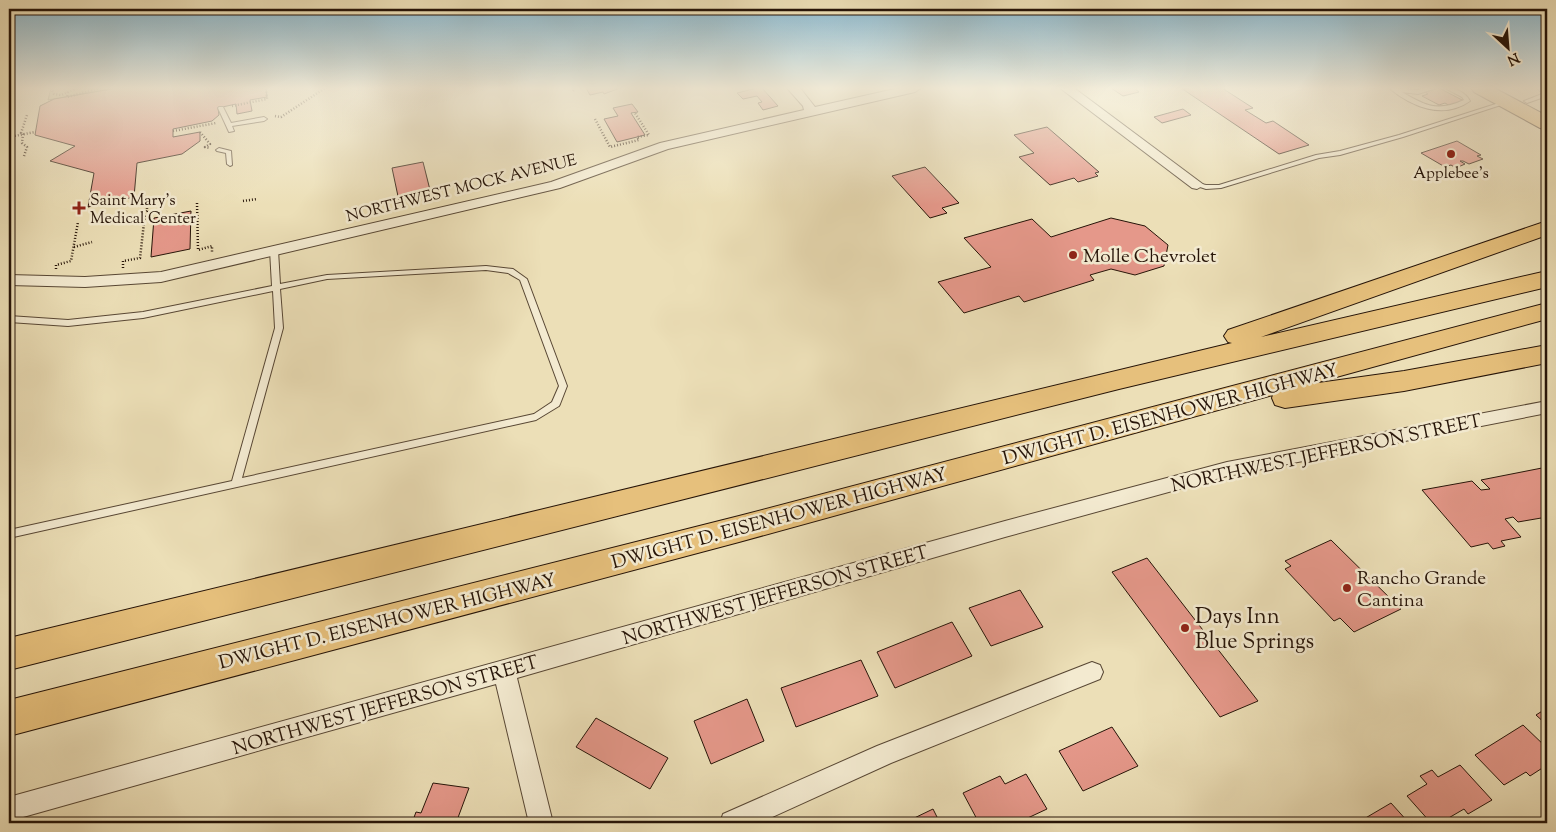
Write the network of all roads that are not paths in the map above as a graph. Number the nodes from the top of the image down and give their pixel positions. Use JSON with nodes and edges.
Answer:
{"nodes":[{"id":1,"x":746,"y":127,"type":"edge"},
{"id":2,"x":1118,"y":127,"type":"edge"},
{"id":3,"x":1427,"y":127,"type":"edge"},
{"id":4,"x":219,"y":150,"type":"road end"},
{"id":5,"x":230,"y":164,"type":"dead end"},
{"id":6,"x":1197,"y":185,"type":"joint"},
{"id":7,"x":1547,"y":228,"type":"edge"},
{"id":8,"x":274,"y":250,"type":"junction"},
{"id":9,"x":1547,"y":279,"type":"edge"},
{"id":10,"x":9,"y":280,"type":"edge"},
{"id":11,"x":277,"y":287,"type":"junction"},
{"id":12,"x":1547,"y":311,"type":"edge"},
{"id":13,"x":9,"y":319,"type":"edge"},
{"id":14,"x":1547,"y":354,"type":"edge"},
{"id":15,"x":1119,"y":380,"type":"junction"},
{"id":16,"x":1547,"y":407,"type":"edge"},
{"id":17,"x":1152,"y":417,"type":"junction"},
{"id":18,"x":236,"y":484,"type":"junction"},
{"id":19,"x":9,"y":534,"type":"edge"},
{"id":20,"x":9,"y":654,"type":"edge"},
{"id":21,"x":504,"y":671,"type":"junction"},
{"id":22,"x":1092,"y":672,"type":"dead end"},
{"id":23,"x":9,"y":718,"type":"edge"},
{"id":24,"x":9,"y":809,"type":"edge"},
{"id":25,"x":541,"y":823,"type":"edge"},
{"id":26,"x":732,"y":823,"type":"edge"}],
"edges":[{"from":1,"to":8,"type":"street","name":"NORTHWEST MOCK AVENUE"},
{"from":2,"to":6,"type":"street"},
{"from":3,"to":6,"type":"lane"},
{"from":4,"to":5,"type":"lane"},
{"from":7,"to":15,"type":"main road"},
{"from":8,"to":10,"type":"street","name":"NORTHWEST MOCK AVENUE"},
{"from":8,"to":11,"type":"lane"},
{"from":9,"to":15,"type":"main road","name":"DWIGHT D. EISENHOWER HIGHWAY"},
{"from":11,"to":13,"type":"lane"},
{"from":11,"to":18,"type":"lane"},
{"from":11,"to":18,"type":"lane"},
{"from":12,"to":17,"type":"main road","name":"DWIGHT D. EISENHOWER HIGHWAY"},
{"from":14,"to":17,"type":"main road"},
{"from":15,"to":20,"type":"main road","name":"DWIGHT D. EISENHOWER HIGHWAY"},
{"from":16,"to":21,"type":"street","name":"NORTHWEST JEFFERSON STREET"},
{"from":17,"to":23,"type":"main road","name":"DWIGHT D. EISENHOWER HIGHWAY"},
{"from":18,"to":19,"type":"lane"},
{"from":21,"to":24,"type":"street","name":"NORTHWEST JEFFERSON STREET"},
{"from":21,"to":25,"type":"street"},
{"from":22,"to":26,"type":"street"}]}
